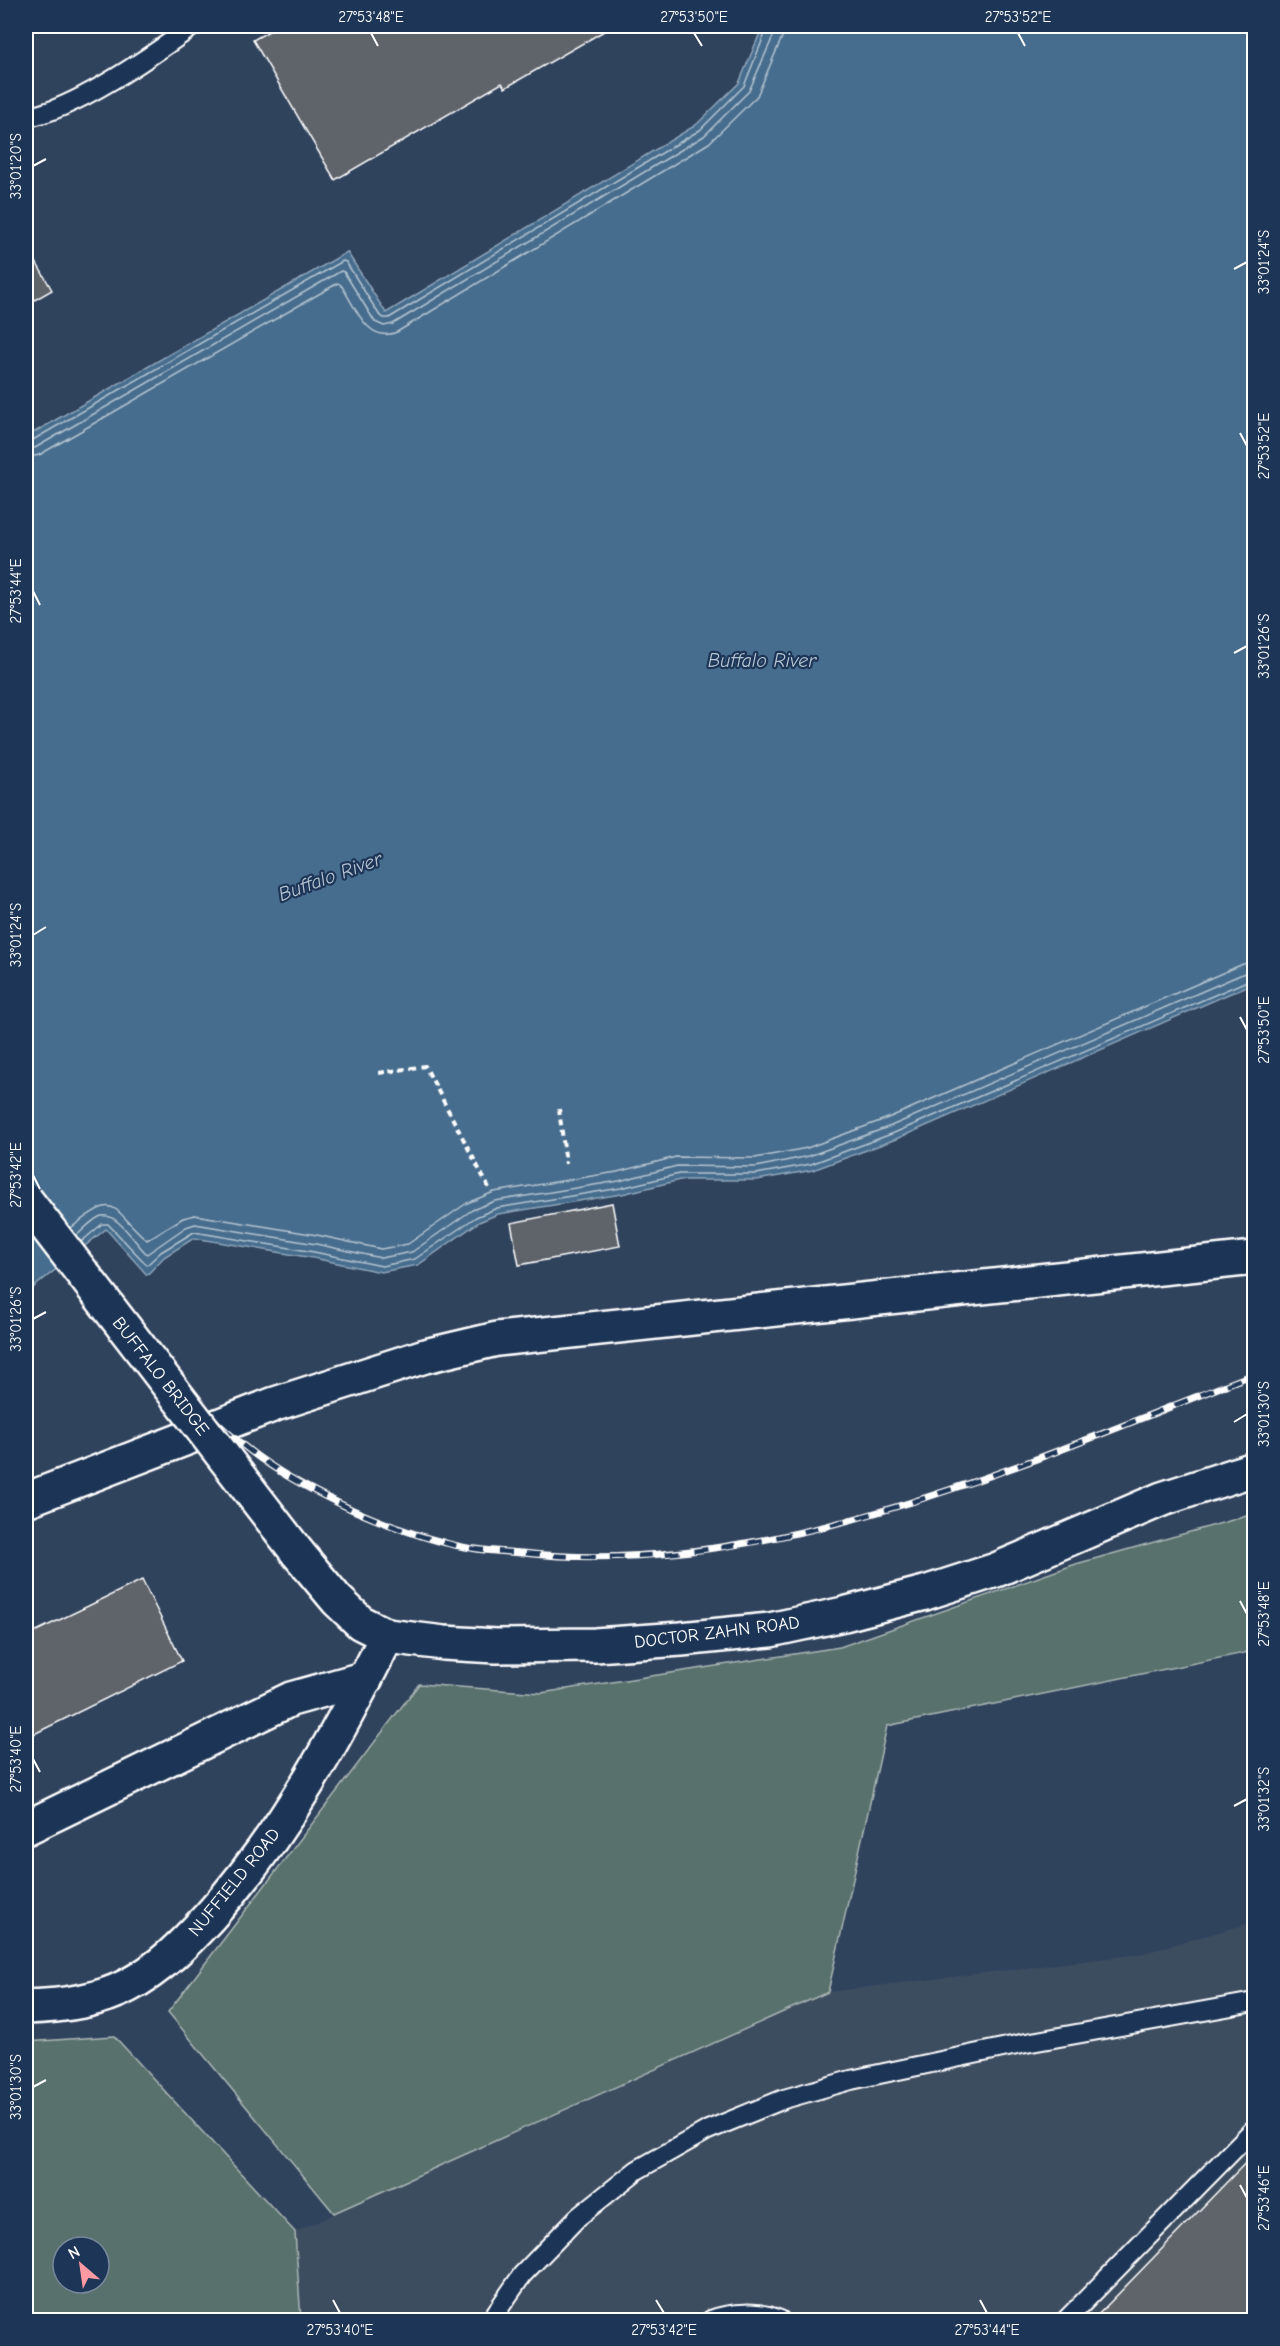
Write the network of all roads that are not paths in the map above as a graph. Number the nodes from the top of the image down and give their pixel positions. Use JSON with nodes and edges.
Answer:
{"nodes":[{"id":1,"x":193,"y":26,"type":"edge"},
{"id":2,"x":26,"y":117,"type":"edge"},
{"id":3,"x":26,"y":1200,"type":"edge"},
{"id":4,"x":1254,"y":1258,"type":"edge"},
{"id":5,"x":1254,"y":1469,"type":"edge"},
{"id":6,"x":26,"y":1500,"type":"edge"},
{"id":7,"x":297,"y":1552,"type":"joint"},
{"id":8,"x":387,"y":1636,"type":"junction"},
{"id":9,"x":366,"y":1678,"type":"junction"},
{"id":10,"x":26,"y":1828,"type":"edge"},
{"id":11,"x":1254,"y":2002,"type":"edge"},
{"id":12,"x":26,"y":2007,"type":"edge"},
{"id":13,"x":1254,"y":2129,"type":"edge"},
{"id":14,"x":490,"y":2320,"type":"edge"},
{"id":15,"x":711,"y":2320,"type":"edge"},
{"id":16,"x":780,"y":2320,"type":"edge"},
{"id":17,"x":1066,"y":2320,"type":"edge"}],
"edges":[{"from":1,"to":2,"type":"lane"},
{"from":3,"to":7,"type":"street","name":"BUFFALO BRIDGE","bridge":true},
{"from":4,"to":6,"type":"street"},
{"from":5,"to":8,"type":"street","name":"DOCTOR ZAHN ROAD"},
{"from":7,"to":8,"type":"street","name":"DOCTOR ZAHN ROAD"},
{"from":8,"to":9,"type":"street","name":"NUFFIELD ROAD"},
{"from":9,"to":10,"type":"street"},
{"from":9,"to":12,"type":"street","name":"NUFFIELD ROAD"},
{"from":11,"to":14,"type":"lane"},
{"from":13,"to":17,"type":"lane"},
{"from":15,"to":16,"type":"lane"}]}
